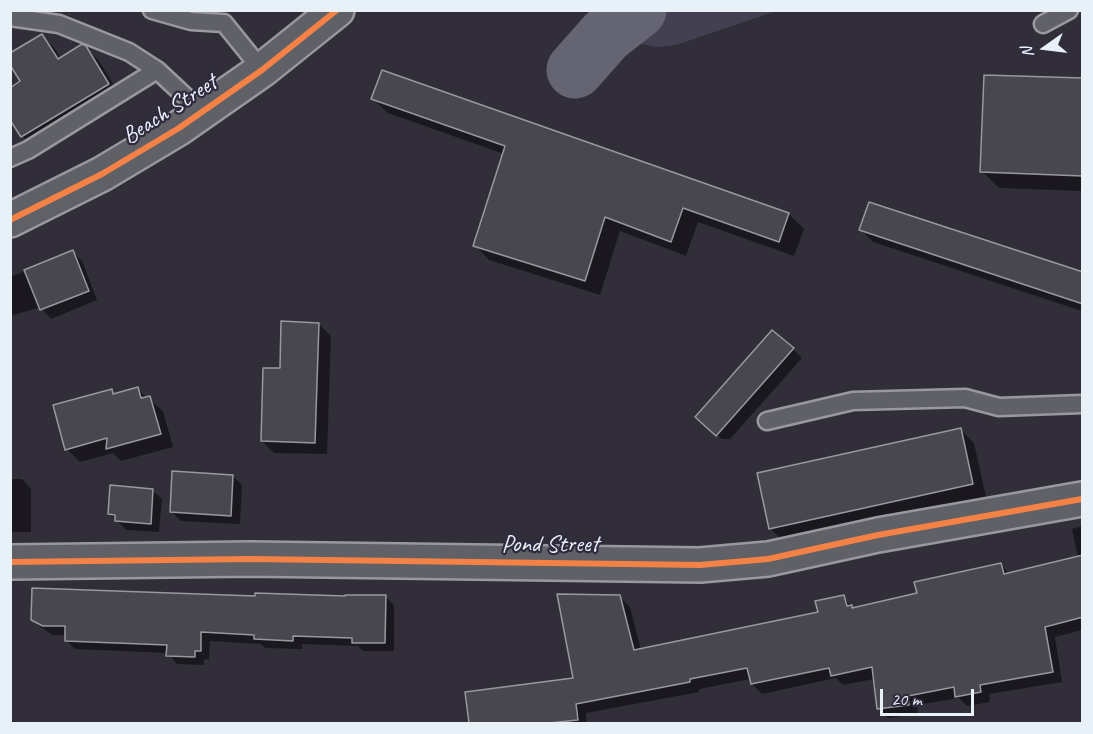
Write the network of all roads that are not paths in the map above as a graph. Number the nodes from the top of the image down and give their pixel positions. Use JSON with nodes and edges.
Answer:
{"nodes":[{"id":1,"x":152,"y":10,"type":"edge"},
{"id":2,"x":337,"y":10,"type":"edge"},
{"id":3,"x":1069,"y":10,"type":"edge"},
{"id":4,"x":10,"y":17,"type":"edge"},
{"id":5,"x":225,"y":17,"type":"edge"},
{"id":6,"x":1043,"y":24,"type":"dead end"},
{"id":7,"x":157,"y":70,"type":"junction"},
{"id":8,"x":262,"y":70,"type":"junction"},
{"id":9,"x":202,"y":112,"type":"junction"},
{"id":10,"x":10,"y":158,"type":"edge"},
{"id":11,"x":10,"y":220,"type":"edge"},
{"id":12,"x":1083,"y":404,"type":"edge"},
{"id":13,"x":766,"y":421,"type":"dead end"},
{"id":14,"x":1083,"y":498,"type":"edge"},
{"id":15,"x":10,"y":562,"type":"edge"}],
"edges":[{"from":1,"to":5,"type":"lane"},
{"from":2,"to":8,"type":"street","name":"Beach Street"},
{"from":3,"to":6,"type":"lane"},
{"from":4,"to":7,"type":"lane"},
{"from":5,"to":8,"type":"lane"},
{"from":7,"to":9,"type":"lane"},
{"from":7,"to":10,"type":"lane"},
{"from":8,"to":9,"type":"street","name":"Beach Street"},
{"from":9,"to":11,"type":"street","name":"Beach Street"},
{"from":12,"to":13,"type":"lane"},
{"from":14,"to":15,"type":"street","name":"Pond Street"}]}
